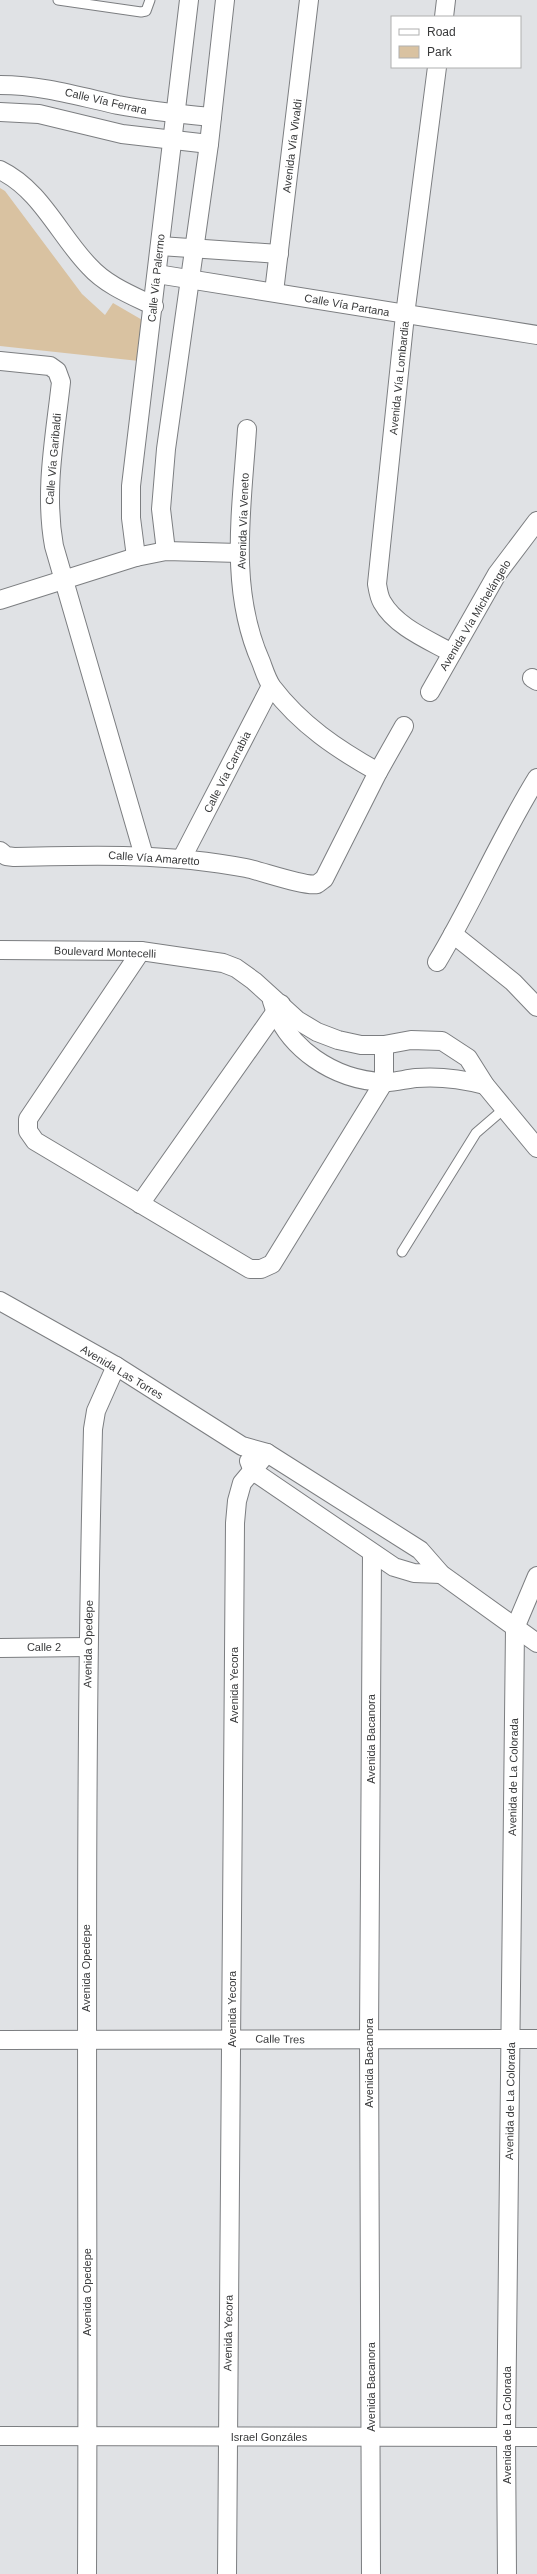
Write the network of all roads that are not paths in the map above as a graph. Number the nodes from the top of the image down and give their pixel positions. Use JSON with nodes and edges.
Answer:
{"nodes":[{"id":1,"x":58,"y":0,"type":"edge"},
{"id":2,"x":150,"y":0,"type":"edge"},
{"id":3,"x":189,"y":0,"type":"edge"},
{"id":4,"x":225,"y":0,"type":"edge"},
{"id":5,"x":309,"y":0,"type":"edge"},
{"id":6,"x":446,"y":0,"type":"edge"},
{"id":7,"x":444,"y":16,"type":"edge"},
{"id":8,"x":437,"y":68,"type":"edge"},
{"id":9,"x":0,"y":85,"type":"edge"},
{"id":10,"x":0,"y":112,"type":"edge"},
{"id":11,"x":174,"y":113,"type":"junction"},
{"id":12,"x":212,"y":117,"type":"junction"},
{"id":13,"x":171,"y":141,"type":"junction"},
{"id":14,"x":209,"y":144,"type":"junction"},
{"id":15,"x":0,"y":170,"type":"edge"},
{"id":16,"x":160,"y":246,"type":"junction"},
{"id":17,"x":193,"y":248,"type":"junction"},
{"id":18,"x":279,"y":254,"type":"junction"},
{"id":19,"x":156,"y":274,"type":"junction"},
{"id":20,"x":190,"y":279,"type":"junction"},
{"id":21,"x":274,"y":292,"type":"junction"},
{"id":22,"x":154,"y":306,"type":"junction"},
{"id":23,"x":405,"y":315,"type":"junction"},
{"id":24,"x":537,"y":335,"type":"edge"},
{"id":25,"x":150,"y":338,"type":"junction"},
{"id":26,"x":179,"y":343,"type":"junction"},
{"id":27,"x":0,"y":361,"type":"edge"},
{"id":28,"x":247,"y":429,"type":"dead end"},
{"id":29,"x":537,"y":521,"type":"edge"},
{"id":30,"x":166,"y":551,"type":"junction"},
{"id":31,"x":239,"y":553,"type":"junction"},
{"id":32,"x":136,"y":557,"type":"junction"},
{"id":33,"x":64,"y":580,"type":"junction"},
{"id":34,"x":0,"y":600,"type":"edge"},
{"id":35,"x":452,"y":653,"type":"junction"},
{"id":36,"x":271,"y":686,"type":"junction"},
{"id":37,"x":430,"y":692,"type":"dead end"},
{"id":38,"x":404,"y":726,"type":"dead end"},
{"id":39,"x":378,"y":772,"type":"junction"},
{"id":40,"x":537,"y":778,"type":"edge"},
{"id":41,"x":0,"y":851,"type":"edge"},
{"id":42,"x":144,"y":856,"type":"junction"},
{"id":43,"x":182,"y":858,"type":"junction"},
{"id":44,"x":454,"y":934,"type":"junction"},
{"id":45,"x":0,"y":950,"type":"edge"},
{"id":46,"x":141,"y":951,"type":"junction"},
{"id":47,"x":437,"y":962,"type":"dead end"},
{"id":48,"x":276,"y":1004,"type":"junction"},
{"id":49,"x":537,"y":1007,"type":"edge"},
{"id":50,"x":384,"y":1045,"type":"junction"},
{"id":51,"x":384,"y":1082,"type":"junction"},
{"id":52,"x":485,"y":1085,"type":"junction"},
{"id":53,"x":505,"y":1108,"type":"junction"},
{"id":54,"x":537,"y":1148,"type":"edge"},
{"id":55,"x":140,"y":1204,"type":"junction"},
{"id":56,"x":402,"y":1252,"type":"dead end"},
{"id":57,"x":0,"y":1301,"type":"edge"},
{"id":58,"x":116,"y":1366,"type":"junction"},
{"id":59,"x":242,"y":1446,"type":"junction"},
{"id":60,"x":267,"y":1453,"type":"junction"},
{"id":61,"x":253,"y":1471,"type":"junction"},
{"id":62,"x":372,"y":1552,"type":"junction"},
{"id":63,"x":441,"y":1574,"type":"junction"},
{"id":64,"x":537,"y":1576,"type":"edge"},
{"id":65,"x":515,"y":1628,"type":"junction"},
{"id":66,"x":537,"y":1643,"type":"edge"},
{"id":67,"x":88,"y":1647,"type":"junction"},
{"id":68,"x":0,"y":1648,"type":"edge"},
{"id":69,"x":86,"y":2038,"type":"junction"},
{"id":70,"x":232,"y":2038,"type":"junction"},
{"id":71,"x":369,"y":2039,"type":"junction"},
{"id":72,"x":511,"y":2039,"type":"junction"},
{"id":73,"x":537,"y":2039,"type":"edge"},
{"id":74,"x":0,"y":2040,"type":"edge"},
{"id":75,"x":0,"y":2436,"type":"edge"},
{"id":76,"x":88,"y":2436,"type":"junction"},
{"id":77,"x":372,"y":2436,"type":"junction"},
{"id":78,"x":506,"y":2437,"type":"junction"},
{"id":79,"x":227,"y":2438,"type":"junction"},
{"id":80,"x":537,"y":2438,"type":"edge"},
{"id":81,"x":87,"y":2574,"type":"edge"},
{"id":82,"x":227,"y":2574,"type":"edge"},
{"id":83,"x":371,"y":2574,"type":"edge"},
{"id":84,"x":507,"y":2574,"type":"edge"}],
"edges":[{"from":1,"to":2,"type":"lane"},
{"from":3,"to":11,"type":"street","name":"Calle Vía Palermo"},
{"from":4,"to":12,"type":"street"},
{"from":5,"to":18,"type":"street","name":"Avenida Vía Vivaldi"},
{"from":6,"to":7,"type":"street"},
{"from":8,"to":23,"type":"street","name":"Avenida Vía Lombardia"},
{"from":9,"to":11,"type":"street","name":"Calle Vía Ferrara"},
{"from":10,"to":13,"type":"street"},
{"from":11,"to":12,"type":"street","name":"Calle Vía Ferrara"},
{"from":11,"to":13,"type":"street","name":"Calle Vía Palermo"},
{"from":12,"to":14,"type":"street"},
{"from":13,"to":14,"type":"street"},
{"from":13,"to":16,"type":"street","name":"Calle Vía Palermo"},
{"from":14,"to":17,"type":"street"},
{"from":15,"to":22,"type":"street"},
{"from":16,"to":17,"type":"street"},
{"from":16,"to":19,"type":"street","name":"Calle Vía Palermo"},
{"from":17,"to":18,"type":"street"},
{"from":17,"to":20,"type":"street"},
{"from":18,"to":21,"type":"street","name":"Avenida Vía Vivaldi"},
{"from":19,"to":20,"type":"street","name":"Calle Vía Partana"},
{"from":19,"to":22,"type":"street","name":"Calle Vía Palermo"},
{"from":20,"to":21,"type":"street","name":"Calle Vía Partana"},
{"from":20,"to":26,"type":"street"},
{"from":21,"to":23,"type":"street","name":"Calle Vía Partana"},
{"from":22,"to":25,"type":"street","name":"Calle Vía Palermo"},
{"from":23,"to":24,"type":"street","name":"Calle Vía Partana"},
{"from":23,"to":35,"type":"street","name":"Avenida Vía Lombardia"},
{"from":25,"to":26,"type":"street"},
{"from":25,"to":32,"type":"street","name":"Calle Vía Palermo"},
{"from":26,"to":30,"type":"street"},
{"from":27,"to":33,"type":"street","name":"Calle Vía Garibaldi"},
{"from":28,"to":31,"type":"street","name":"Avenida Vía Veneto"},
{"from":29,"to":35,"type":"street","name":"Avenida Vía Michelángelo"},
{"from":30,"to":31,"type":"street"},
{"from":30,"to":32,"type":"street"},
{"from":31,"to":36,"type":"street","name":"Avenida Vía Veneto"},
{"from":32,"to":33,"type":"street"},
{"from":33,"to":34,"type":"street"},
{"from":33,"to":42,"type":"street","name":"Calle Vía Garibaldi"},
{"from":35,"to":37,"type":"street","name":"Avenida Vía Michelángelo"},
{"from":36,"to":39,"type":"street","name":"Avenida Vía Veneto"},
{"from":36,"to":43,"type":"street","name":"Calle Vía Carrabia"},
{"from":38,"to":39,"type":"street"},
{"from":39,"to":43,"type":"street","name":"Calle Vía Amaretto"},
{"from":40,"to":44,"type":"street"},
{"from":41,"to":42,"type":"street","name":"Calle Vía Amaretto"},
{"from":42,"to":43,"type":"street","name":"Calle Vía Amaretto"},
{"from":44,"to":47,"type":"street"},
{"from":44,"to":49,"type":"street"},
{"from":45,"to":46,"type":"street","name":"Boulevard Montecelli"},
{"from":46,"to":48,"type":"street","name":"Boulevard Montecelli"},
{"from":46,"to":55,"type":"street"},
{"from":48,"to":50,"type":"street","name":"Boulevard Montecelli"},
{"from":48,"to":51,"type":"street","name":"Boulevard Montecelli"},
{"from":48,"to":55,"type":"street"},
{"from":50,"to":51,"type":"street"},
{"from":50,"to":52,"type":"street","name":"Boulevard Montecelli"},
{"from":51,"to":52,"type":"street","name":"Boulevard Montecelli"},
{"from":51,"to":55,"type":"street"},
{"from":52,"to":53,"type":"street","name":"Boulevard Montecelli"},
{"from":53,"to":54,"type":"street","name":"Boulevard Montecelli"},
{"from":53,"to":56,"type":"lane"},
{"from":57,"to":58,"type":"street","name":"Avenida Las Torres"},
{"from":58,"to":59,"type":"street","name":"Avenida Las Torres"},
{"from":58,"to":67,"type":"street","name":"Avenida Opedepe"},
{"from":59,"to":60,"type":"street","name":"Avenida Las Torres"},
{"from":59,"to":61,"type":"street"},
{"from":60,"to":61,"type":"street","name":"Avenida Yecora"},
{"from":60,"to":63,"type":"street","name":"Avenida Las Torres"},
{"from":61,"to":62,"type":"street"},
{"from":61,"to":70,"type":"street","name":"Avenida Yecora"},
{"from":62,"to":63,"type":"street"},
{"from":62,"to":71,"type":"street","name":"Avenida Bacanora"},
{"from":63,"to":65,"type":"street","name":"Avenida Las Torres"},
{"from":64,"to":65,"type":"street"},
{"from":65,"to":66,"type":"street","name":"Avenida Las Torres"},
{"from":65,"to":72,"type":"street","name":"Avenida de La Colorada"},
{"from":67,"to":68,"type":"street","name":"Calle 2"},
{"from":67,"to":69,"type":"street","name":"Avenida Opedepe"},
{"from":69,"to":70,"type":"street","name":"Calle Tres"},
{"from":69,"to":74,"type":"street","name":"Calle Tres"},
{"from":69,"to":76,"type":"street","name":"Avenida Opedepe"},
{"from":70,"to":71,"type":"street","name":"Calle Tres"},
{"from":70,"to":79,"type":"street","name":"Avenida Yecora"},
{"from":71,"to":72,"type":"street","name":"Calle Tres"},
{"from":71,"to":77,"type":"street","name":"Avenida Bacanora"},
{"from":72,"to":73,"type":"street","name":"Calle Tres"},
{"from":72,"to":78,"type":"street","name":"Avenida de La Colorada"},
{"from":75,"to":76,"type":"street","name":"Israel Gonzáles"},
{"from":76,"to":79,"type":"street","name":"Israel Gonzáles"},
{"from":76,"to":81,"type":"street","name":"Avenida Opedepe"},
{"from":77,"to":78,"type":"street","name":"Israel Gonzáles"},
{"from":77,"to":79,"type":"street","name":"Israel Gonzáles"},
{"from":77,"to":83,"type":"street","name":"Avenida Bacanora"},
{"from":78,"to":80,"type":"street","name":"Israel Gonzáles"},
{"from":78,"to":84,"type":"street","name":"Avenida de La Colorada"},
{"from":79,"to":82,"type":"street","name":"Avenida Yecora"}]}
